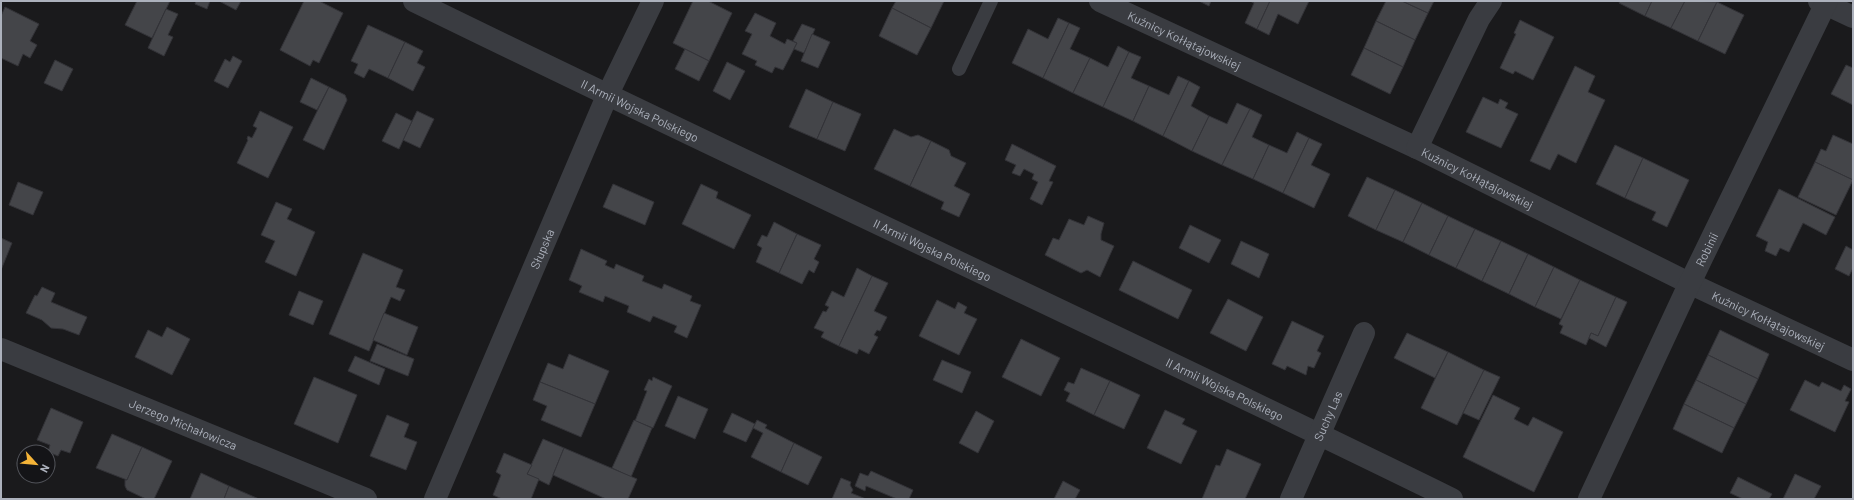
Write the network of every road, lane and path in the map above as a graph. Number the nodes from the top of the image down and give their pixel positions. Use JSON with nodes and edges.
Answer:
{"nodes":[{"id":1,"x":414,"y":1,"type":"edge"},
{"id":2,"x":653,"y":1,"type":"edge"},
{"id":3,"x":991,"y":1,"type":"edge"},
{"id":4,"x":1100,"y":1,"type":"edge"},
{"id":5,"x":1491,"y":1,"type":"edge"},
{"id":6,"x":1824,"y":2,"type":"edge"},
{"id":7,"x":1853,"y":17,"type":"edge"},
{"id":8,"x":959,"y":69,"type":"dead end"},
{"id":9,"x":607,"y":96,"type":"junction"},
{"id":10,"x":1417,"y":148,"type":"junction"},
{"id":11,"x":1690,"y":284,"type":"junction"},
{"id":12,"x":1364,"y":333,"type":"dead end"},
{"id":13,"x":1,"y":349,"type":"edge"},
{"id":14,"x":1853,"y":360,"type":"edge"},
{"id":15,"x":1319,"y":433,"type":"junction"},
{"id":16,"x":366,"y":499,"type":"edge"},
{"id":17,"x":435,"y":499,"type":"edge"},
{"id":18,"x":1291,"y":499,"type":"edge"},
{"id":19,"x":1452,"y":499,"type":"edge"},
{"id":20,"x":1589,"y":499,"type":"edge"}],
"edges":[{"from":1,"to":9,"type":"street","name":"II Armii Wojska Polskiego"},
{"from":2,"to":9,"type":"street","name":"Słupska"},
{"from":3,"to":8,"type":"lane"},
{"from":4,"to":10,"type":"street","name":"Kuźnicy Kołłątajowskiej"},
{"from":5,"to":10,"type":"street"},
{"from":6,"to":7,"type":"street"},
{"from":6,"to":11,"type":"street","name":"Robinii"},
{"from":9,"to":15,"type":"street","name":"II Armii Wojska Polskiego"},
{"from":9,"to":17,"type":"street","name":"Słupska"},
{"from":10,"to":11,"type":"street","name":"Kuźnicy Kołłątajowskiej"},
{"from":11,"to":14,"type":"street","name":"Kuźnicy Kołłątajowskiej"},
{"from":11,"to":20,"type":"street","name":"Robinii"},
{"from":12,"to":15,"type":"street","name":"Suchy Las"},
{"from":13,"to":16,"type":"street","name":"Jerzego Michałowicza"},
{"from":15,"to":18,"type":"street","name":"Suchy Las"},
{"from":15,"to":19,"type":"street","name":"II Armii Wojska Polskiego"}]}
